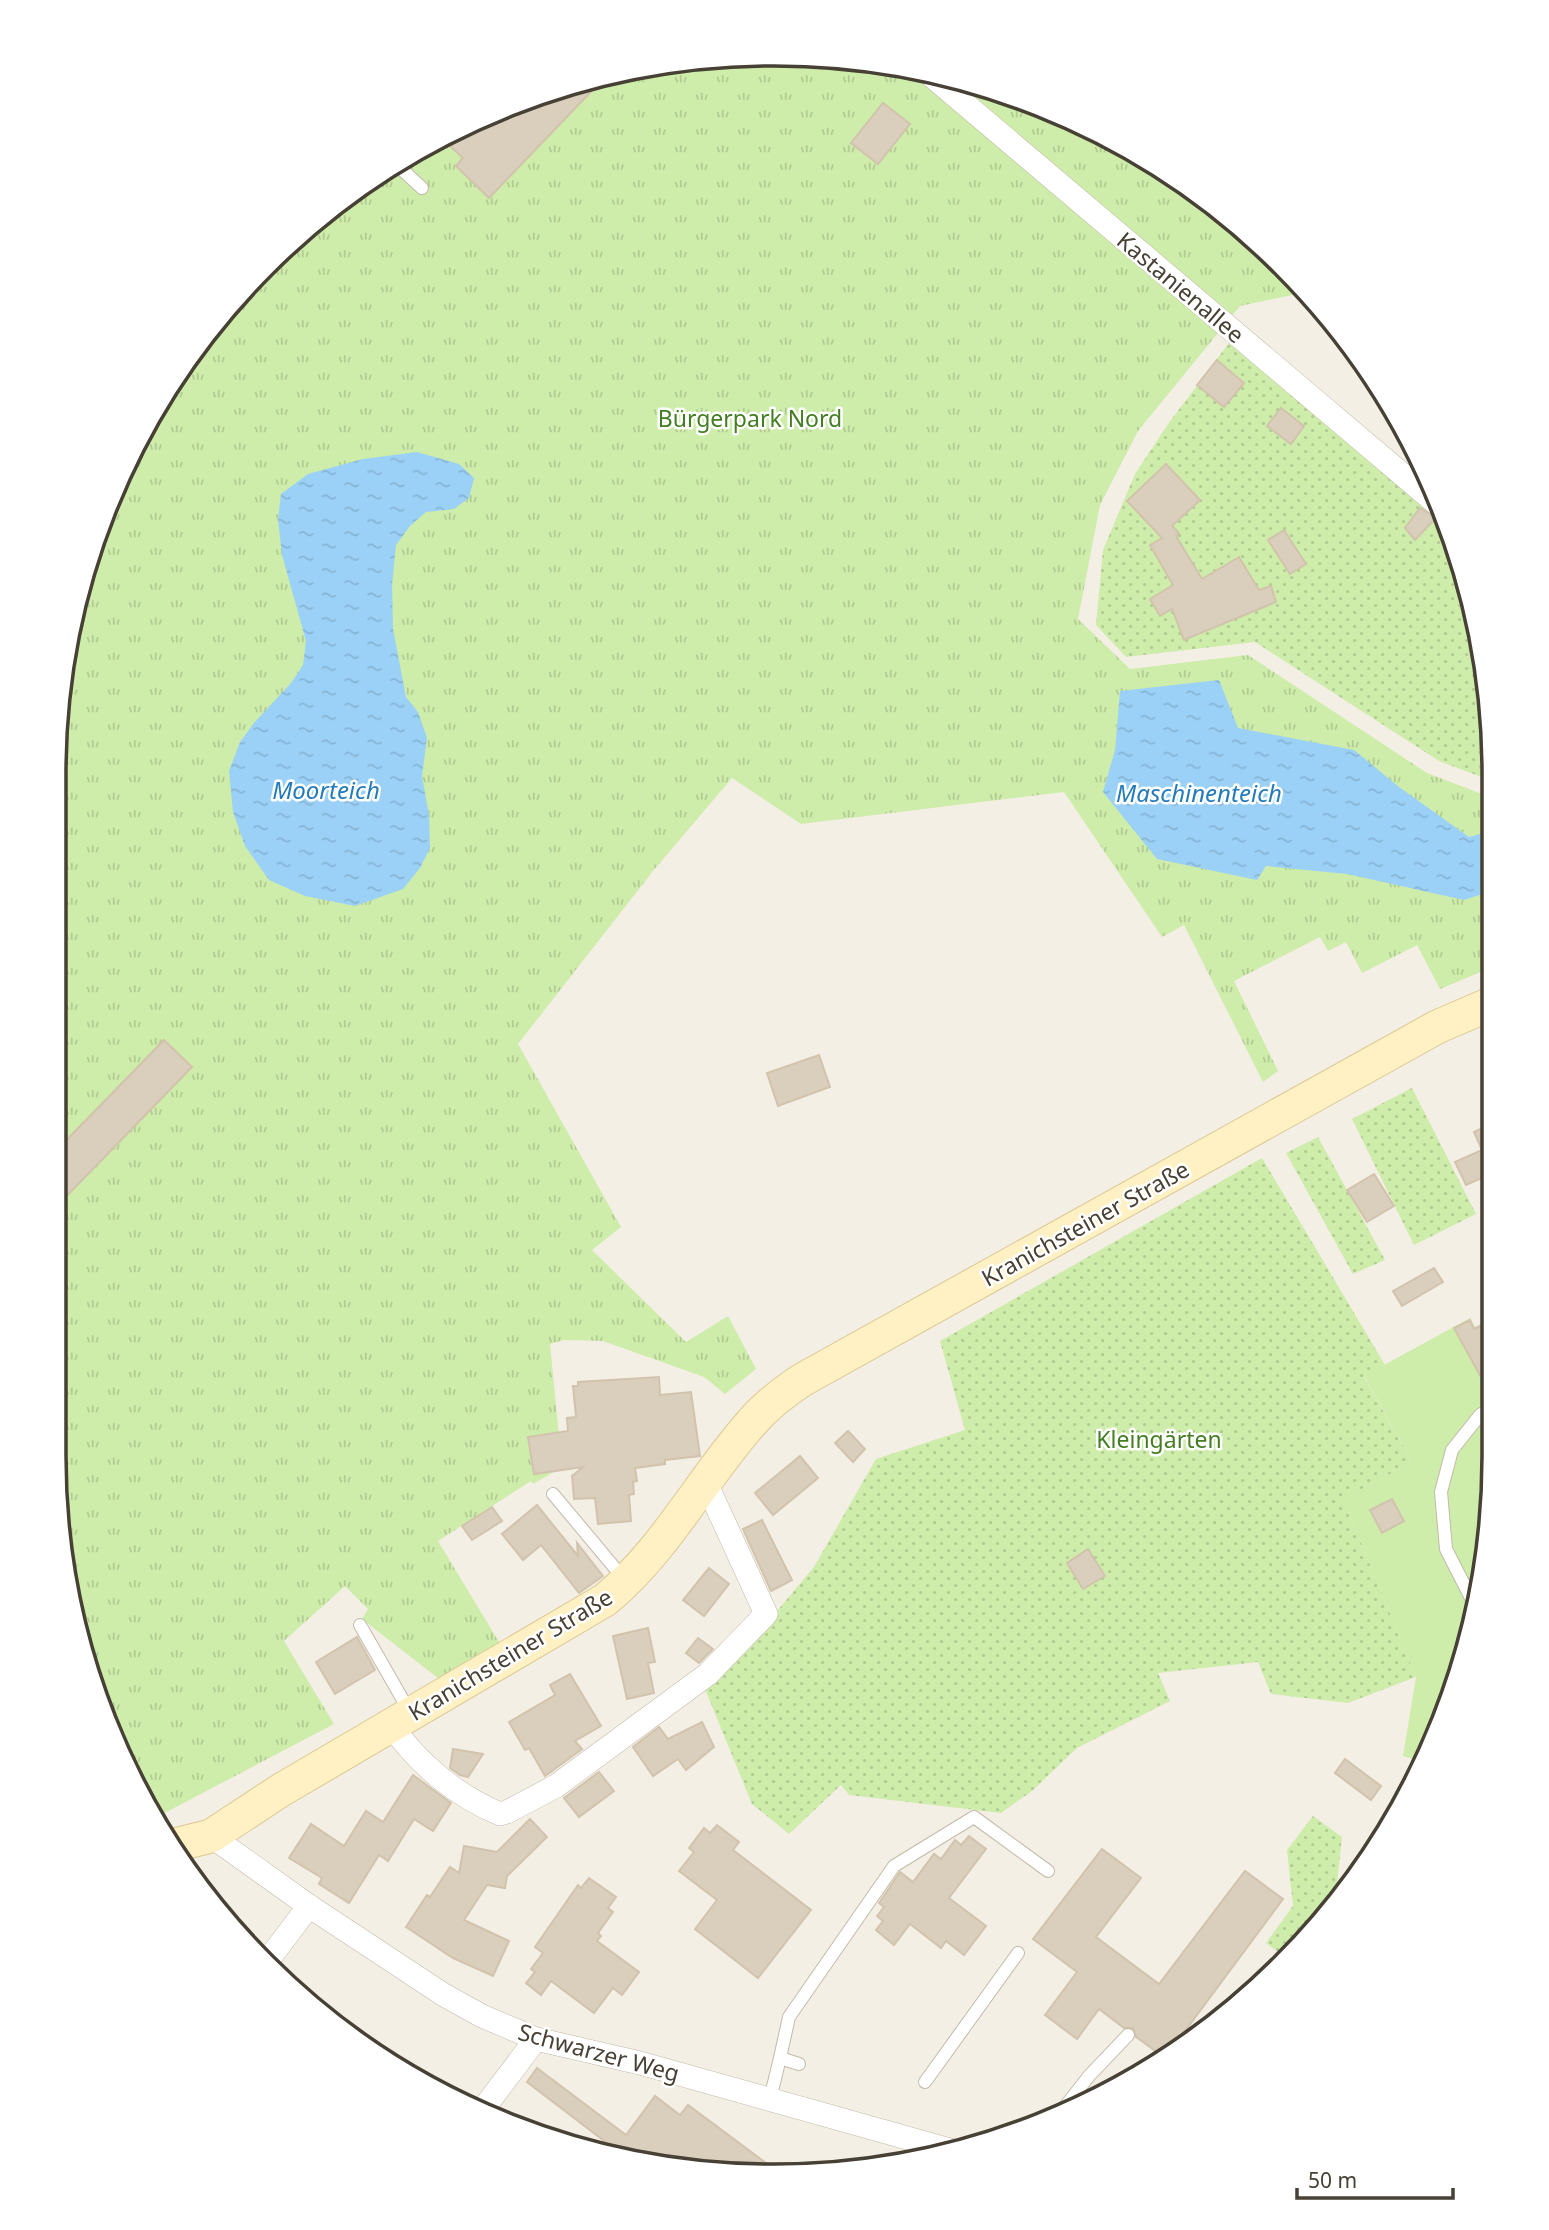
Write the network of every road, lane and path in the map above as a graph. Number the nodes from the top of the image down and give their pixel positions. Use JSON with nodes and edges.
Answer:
{"nodes":[{"id":1,"x":946,"y":88,"type":"edge"},
{"id":2,"x":404,"y":172,"type":"edge"},
{"id":3,"x":422,"y":188,"type":"dead end"},
{"id":4,"x":1424,"y":493,"type":"edge"},
{"id":5,"x":1482,"y":1008,"type":"edge"},
{"id":6,"x":1482,"y":1414,"type":"edge"},
{"id":7,"x":706,"y":1483,"type":"junction"},
{"id":8,"x":553,"y":1494,"type":"dead end"},
{"id":9,"x":627,"y":1582,"type":"junction"},
{"id":10,"x":1469,"y":1594,"type":"edge"},
{"id":11,"x":360,"y":1625,"type":"dead end"},
{"id":12,"x":402,"y":1720,"type":"junction"},
{"id":13,"x":211,"y":1836,"type":"junction"},
{"id":14,"x":182,"y":1843,"type":"edge"},
{"id":15,"x":1048,"y":1871,"type":"dead end"},
{"id":16,"x":309,"y":1906,"type":"junction"},
{"id":17,"x":1018,"y":1953,"type":"dead end"},
{"id":18,"x":273,"y":1955,"type":"edge"},
{"id":19,"x":1128,"y":2035,"type":"dead end"},
{"id":20,"x":536,"y":2039,"type":"junction"},
{"id":21,"x":780,"y":2058,"type":"junction"},
{"id":22,"x":799,"y":2064,"type":"dead end"},
{"id":23,"x":925,"y":2082,"type":"dead end"},
{"id":24,"x":1072,"y":2097,"type":"edge"},
{"id":25,"x":770,"y":2099,"type":"junction"},
{"id":26,"x":488,"y":2103,"type":"edge"},
{"id":27,"x":933,"y":2145,"type":"edge"}],
"edges":[{"from":1,"to":4,"type":"street","name":"Kastanienallee"},
{"from":2,"to":3,"type":"lane"},
{"from":5,"to":7,"type":"main road","name":"Kranichsteiner Straße"},
{"from":6,"to":10,"type":"lane"},
{"from":7,"to":9,"type":"main road","name":"Kranichsteiner Straße"},
{"from":7,"to":12,"type":"street","name":"Kranichsteiner Straße"},
{"from":8,"to":9,"type":"lane"},
{"from":9,"to":12,"type":"main road","name":"Kranichsteiner Straße"},
{"from":11,"to":12,"type":"lane"},
{"from":12,"to":13,"type":"main road","name":"Kranichsteiner Straße"},
{"from":13,"to":14,"type":"main road","name":"Kranichsteiner Straße"},
{"from":13,"to":16,"type":"street","name":"Schwarzer Weg"},
{"from":15,"to":21,"type":"lane"},
{"from":16,"to":18,"type":"street"},
{"from":16,"to":20,"type":"street","name":"Schwarzer Weg"},
{"from":17,"to":23,"type":"lane"},
{"from":19,"to":24,"type":"lane"},
{"from":20,"to":25,"type":"street","name":"Schwarzer Weg"},
{"from":20,"to":26,"type":"street"},
{"from":21,"to":22,"type":"lane"},
{"from":21,"to":25,"type":"lane"},
{"from":25,"to":27,"type":"street","name":"Schwarzer Weg"}]}
